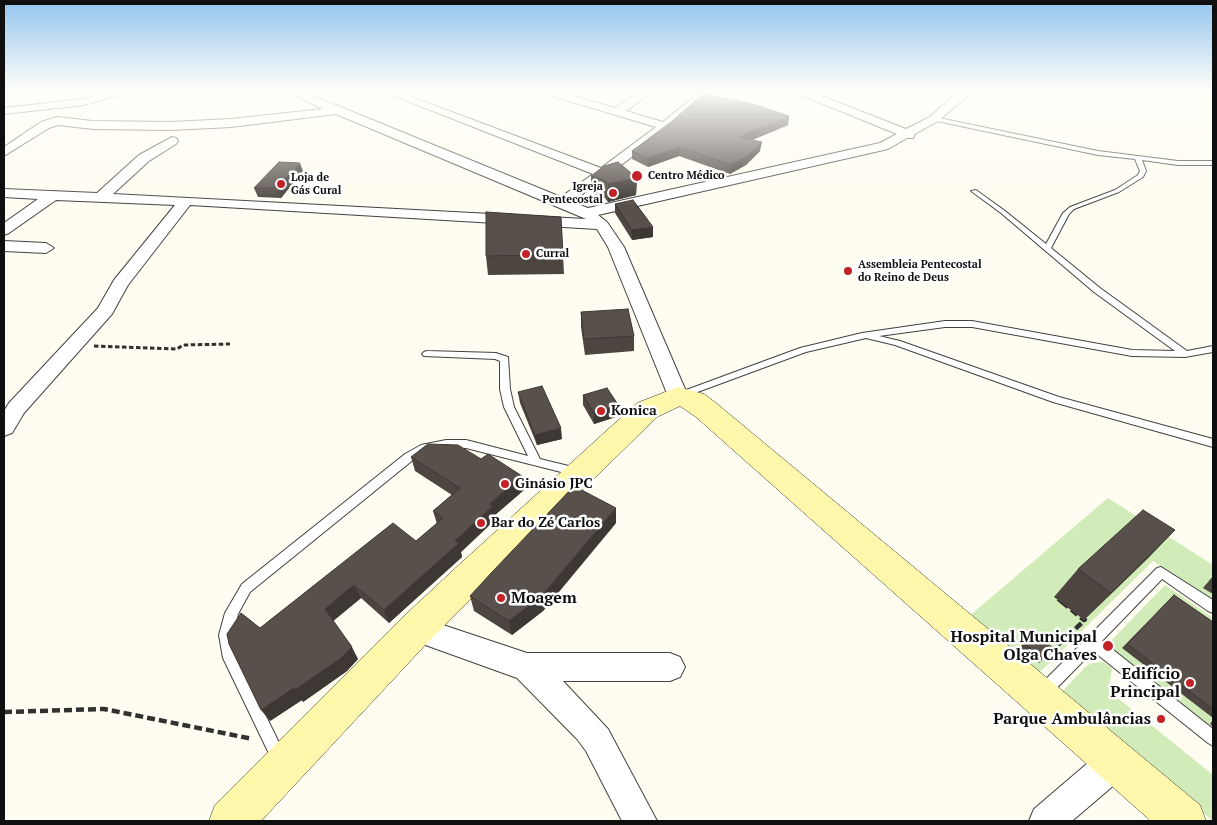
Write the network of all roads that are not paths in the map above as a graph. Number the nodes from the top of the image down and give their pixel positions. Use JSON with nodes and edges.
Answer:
{"nodes":[{"id":1,"x":38,"y":130,"type":"edge"},
{"id":2,"x":386,"y":130,"type":"edge"},
{"id":3,"x":488,"y":130,"type":"edge"},
{"id":4,"x":660,"y":130,"type":"edge"},
{"id":5,"x":895,"y":130,"type":"edge"},
{"id":6,"x":918,"y":130,"type":"edge"},
{"id":7,"x":985,"y":130,"type":"edge"},
{"id":8,"x":909,"y":135,"type":"junction"},
{"id":9,"x":172,"y":140,"type":"dead end"},
{"id":10,"x":4,"y":152,"type":"edge"},
{"id":11,"x":1138,"y":159,"type":"junction"},
{"id":12,"x":1213,"y":163,"type":"edge"},
{"id":13,"x":603,"y":173,"type":"junction"},
{"id":14,"x":974,"y":191,"type":"dead end"},
{"id":15,"x":4,"y":193,"type":"edge"},
{"id":16,"x":53,"y":194,"type":"junction"},
{"id":17,"x":101,"y":197,"type":"junction"},
{"id":18,"x":186,"y":201,"type":"junction"},
{"id":19,"x":562,"y":203,"type":"junction"},
{"id":20,"x":587,"y":214,"type":"junction"},
{"id":21,"x":602,"y":225,"type":"junction"},
{"id":22,"x":4,"y":230,"type":"edge"},
{"id":23,"x":4,"y":246,"type":"edge"},
{"id":24,"x":46,"y":248,"type":"dead end"},
{"id":25,"x":1047,"y":249,"type":"junction"},
{"id":26,"x":862,"y":336,"type":"junction"},
{"id":27,"x":1213,"y":349,"type":"edge"},
{"id":28,"x":427,"y":354,"type":"dead end"},
{"id":29,"x":1186,"y":354,"type":"junction"},
{"id":30,"x":678,"y":396,"type":"junction"},
{"id":31,"x":4,"y":428,"type":"edge"},
{"id":32,"x":1213,"y":443,"type":"edge"},
{"id":33,"x":536,"y":461,"type":"junction"},
{"id":34,"x":580,"y":472,"type":"junction"},
{"id":35,"x":1213,"y":607,"type":"edge"},
{"id":36,"x":416,"y":629,"type":"junction"},
{"id":37,"x":1092,"y":642,"type":"junction"},
{"id":38,"x":527,"y":667,"type":"junction"},
{"id":39,"x":670,"y":667,"type":"dead end"},
{"id":40,"x":1038,"y":696,"type":"junction"},
{"id":41,"x":1213,"y":738,"type":"edge"},
{"id":42,"x":1115,"y":762,"type":"junction"},
{"id":43,"x":283,"y":767,"type":"junction"},
{"id":44,"x":231,"y":821,"type":"edge"},
{"id":45,"x":640,"y":821,"type":"edge"},
{"id":46,"x":1046,"y":821,"type":"edge"},
{"id":47,"x":1184,"y":821,"type":"edge"}],
"edges":[{"from":1,"to":10,"type":"street"},
{"from":2,"to":19,"type":"street"},
{"from":3,"to":13,"type":"street"},
{"from":4,"to":13,"type":"street"},
{"from":5,"to":8,"type":"street"},
{"from":6,"to":8,"type":"street"},
{"from":7,"to":11,"type":"lane"},
{"from":8,"to":20,"type":"street"},
{"from":9,"to":17,"type":"street"},
{"from":11,"to":12,"type":"lane"},
{"from":11,"to":25,"type":"lane"},
{"from":13,"to":19,"type":"street"},
{"from":14,"to":25,"type":"lane"},
{"from":15,"to":16,"type":"street"},
{"from":16,"to":17,"type":"street"},
{"from":16,"to":22,"type":"street"},
{"from":17,"to":18,"type":"street"},
{"from":18,"to":21,"type":"street"},
{"from":18,"to":31,"type":"street"},
{"from":19,"to":20,"type":"street"},
{"from":20,"to":21,"type":"street"},
{"from":21,"to":30,"type":"street"},
{"from":23,"to":24,"type":"street"},
{"from":25,"to":29,"type":"lane"},
{"from":26,"to":29,"type":"lane"},
{"from":26,"to":30,"type":"lane"},
{"from":26,"to":32,"type":"lane"},
{"from":27,"to":29,"type":"lane"},
{"from":28,"to":33,"type":"lane"},
{"from":30,"to":34,"type":"main road"},
{"from":30,"to":40,"type":"main road"},
{"from":33,"to":34,"type":"lane"},
{"from":33,"to":43,"type":"lane"},
{"from":34,"to":36,"type":"main road"},
{"from":35,"to":37,"type":"lane"},
{"from":36,"to":38,"type":"street"},
{"from":36,"to":43,"type":"main road"},
{"from":37,"to":40,"type":"lane"},
{"from":37,"to":41,"type":"lane"},
{"from":38,"to":39,"type":"street"},
{"from":38,"to":45,"type":"street"},
{"from":40,"to":42,"type":"main road"},
{"from":42,"to":46,"type":"street"},
{"from":42,"to":47,"type":"main road"},
{"from":43,"to":44,"type":"main road"}]}
